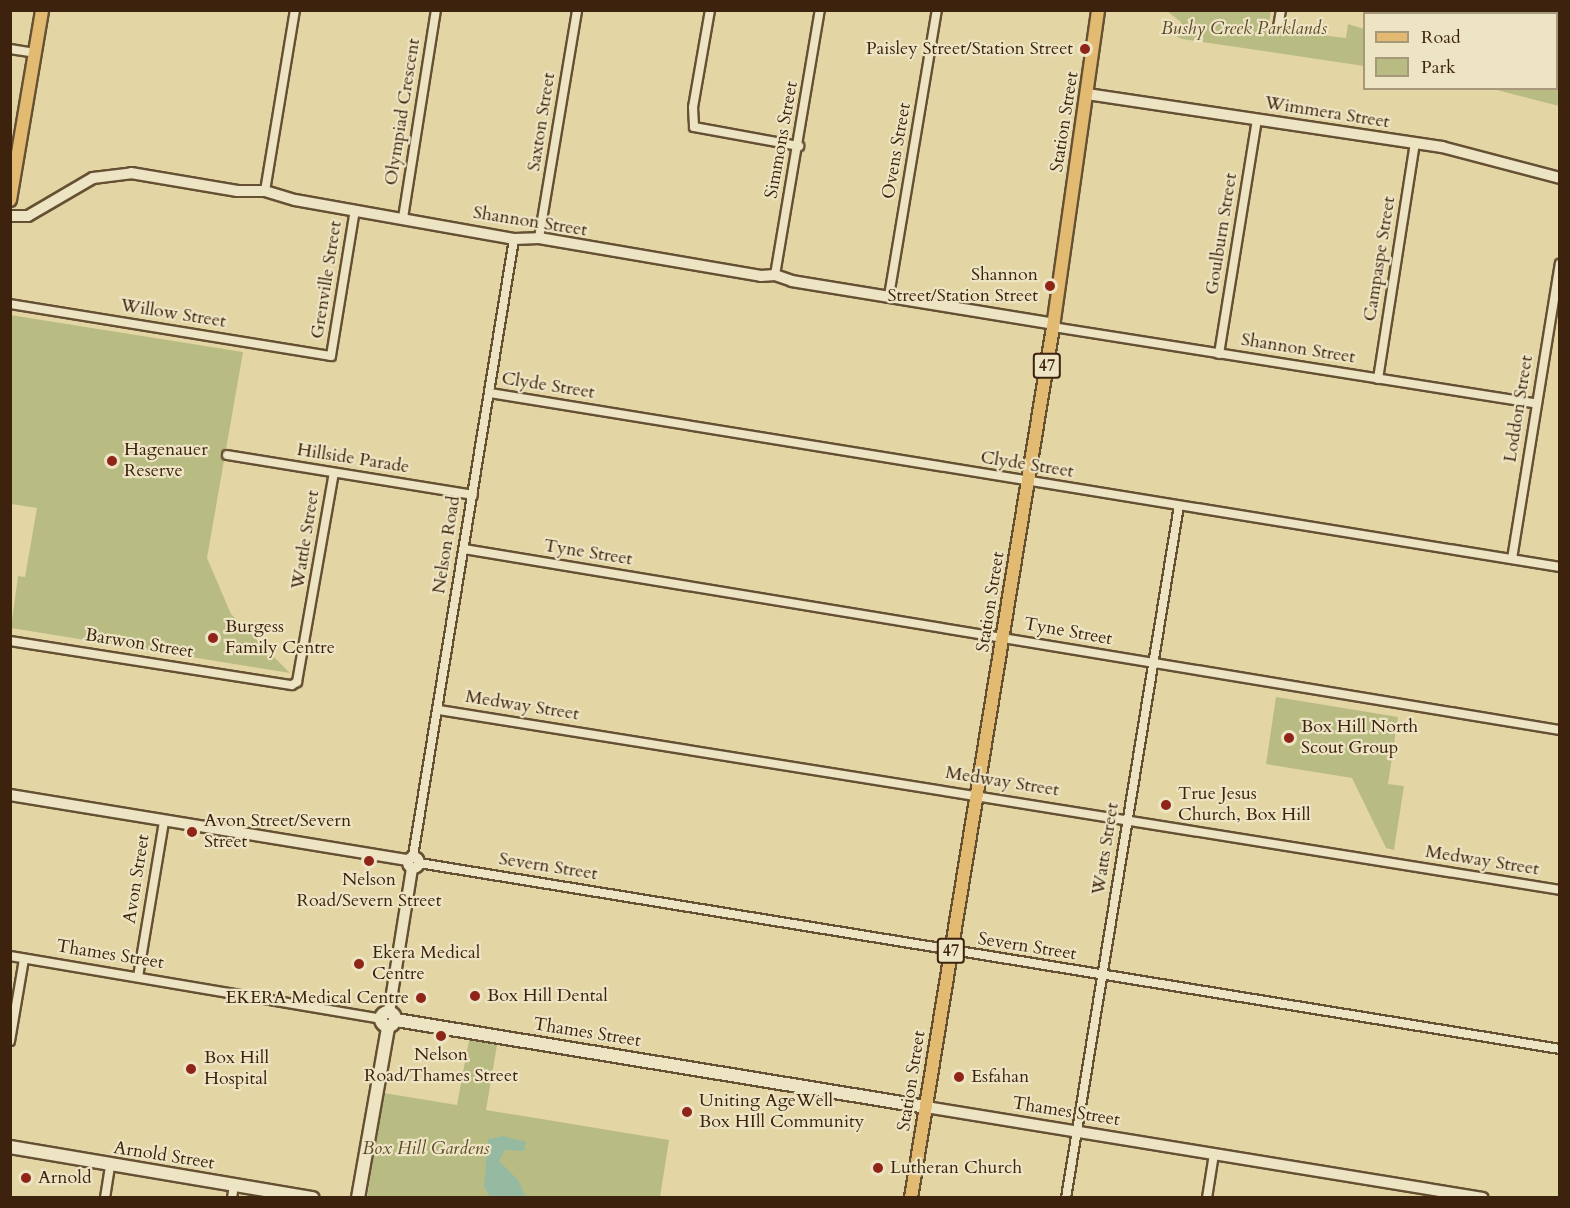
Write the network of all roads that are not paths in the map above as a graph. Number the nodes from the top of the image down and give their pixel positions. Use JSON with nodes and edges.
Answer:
{"nodes":[{"id":1,"x":42,"y":10,"type":"edge"},
{"id":2,"x":295,"y":10,"type":"edge"},
{"id":3,"x":435,"y":10,"type":"edge"},
{"id":4,"x":577,"y":10,"type":"edge"},
{"id":5,"x":710,"y":10,"type":"edge"},
{"id":6,"x":820,"y":10,"type":"edge"},
{"id":7,"x":937,"y":10,"type":"edge"},
{"id":8,"x":1098,"y":10,"type":"edge"},
{"id":9,"x":1281,"y":10,"type":"edge"},
{"id":10,"x":1278,"y":27,"type":"dead end"},
{"id":11,"x":10,"y":49,"type":"edge"},
{"id":12,"x":35,"y":53,"type":"junction"},
{"id":13,"x":1087,"y":94,"type":"junction"},
{"id":14,"x":1257,"y":119,"type":"junction"},
{"id":15,"x":1414,"y":144,"type":"junction"},
{"id":16,"x":799,"y":146,"type":"junction"},
{"id":17,"x":1560,"y":177,"type":"edge"},
{"id":18,"x":265,"y":191,"type":"junction"},
{"id":19,"x":10,"y":200,"type":"edge"},
{"id":20,"x":355,"y":210,"type":"junction"},
{"id":21,"x":10,"y":216,"type":"edge"},
{"id":22,"x":403,"y":218,"type":"junction"},
{"id":23,"x":514,"y":238,"type":"junction"},
{"id":24,"x":539,"y":238,"type":"junction"},
{"id":25,"x":1560,"y":264,"type":"edge"},
{"id":26,"x":775,"y":275,"type":"junction"},
{"id":27,"x":889,"y":296,"type":"junction"},
{"id":28,"x":10,"y":304,"type":"edge"},
{"id":29,"x":1054,"y":326,"type":"junction"},
{"id":30,"x":1219,"y":354,"type":"junction"},
{"id":31,"x":331,"y":356,"type":"joint"},
{"id":32,"x":1378,"y":379,"type":"junction"},
{"id":33,"x":490,"y":393,"type":"junction"},
{"id":34,"x":1537,"y":404,"type":"junction"},
{"id":35,"x":227,"y":455,"type":"dead end"},
{"id":36,"x":334,"y":473,"type":"junction"},
{"id":37,"x":1028,"y":482,"type":"junction"},
{"id":38,"x":473,"y":495,"type":"junction"},
{"id":39,"x":1179,"y":506,"type":"junction"},
{"id":40,"x":464,"y":549,"type":"junction"},
{"id":41,"x":1512,"y":559,"type":"junction"},
{"id":42,"x":1560,"y":567,"type":"edge"},
{"id":43,"x":1003,"y":638,"type":"junction"},
{"id":44,"x":10,"y":641,"type":"edge"},
{"id":45,"x":1153,"y":663,"type":"junction"},
{"id":46,"x":297,"y":682,"type":"joint"},
{"id":47,"x":439,"y":710,"type":"junction"},
{"id":48,"x":1560,"y":730,"type":"edge"},
{"id":49,"x":10,"y":795,"type":"edge"},
{"id":50,"x":977,"y":795,"type":"junction"},
{"id":51,"x":1128,"y":819,"type":"junction"},
{"id":52,"x":164,"y":821,"type":"junction"},
{"id":53,"x":413,"y":862,"type":"junction"},
{"id":54,"x":1560,"y":890,"type":"edge"},
{"id":55,"x":951,"y":951,"type":"junction"},
{"id":56,"x":10,"y":956,"type":"edge"},
{"id":57,"x":24,"y":959,"type":"junction"},
{"id":58,"x":1102,"y":976,"type":"junction"},
{"id":59,"x":138,"y":977,"type":"junction"},
{"id":60,"x":388,"y":1019,"type":"junction"},
{"id":61,"x":10,"y":1041,"type":"edge"},
{"id":62,"x":1560,"y":1049,"type":"edge"},
{"id":63,"x":926,"y":1107,"type":"junction"},
{"id":64,"x":1077,"y":1132,"type":"junction"},
{"id":65,"x":10,"y":1147,"type":"edge"},
{"id":66,"x":1214,"y":1154,"type":"junction"},
{"id":67,"x":110,"y":1165,"type":"junction"},
{"id":68,"x":233,"y":1191,"type":"edge"},
{"id":69,"x":105,"y":1197,"type":"edge"},
{"id":70,"x":312,"y":1197,"type":"edge"},
{"id":71,"x":358,"y":1197,"type":"edge"},
{"id":72,"x":911,"y":1197,"type":"edge"},
{"id":73,"x":1066,"y":1197,"type":"edge"},
{"id":74,"x":1207,"y":1197,"type":"edge"},
{"id":75,"x":1483,"y":1197,"type":"edge"}],
"edges":[{"from":1,"to":12,"type":"main road"},
{"from":2,"to":18,"type":"street"},
{"from":3,"to":22,"type":"street","name":"Olympiad Crescent"},
{"from":4,"to":24,"type":"street","name":"Saxton Street"},
{"from":5,"to":16,"type":"street"},
{"from":6,"to":16,"type":"street","name":"Simmons Street"},
{"from":7,"to":27,"type":"street","name":"Ovens Street"},
{"from":8,"to":13,"type":"main road","name":"Station Street","number":"47"},
{"from":9,"to":10,"type":"street"},
{"from":11,"to":12,"type":"street"},
{"from":12,"to":19,"type":"main road"},
{"from":13,"to":14,"type":"street","name":"Wimmera Street"},
{"from":13,"to":29,"type":"main road","name":"Station Street","number":"47"},
{"from":14,"to":15,"type":"street","name":"Wimmera Street"},
{"from":14,"to":30,"type":"street","name":"Goulburn Street"},
{"from":15,"to":17,"type":"street","name":"Wimmera Street"},
{"from":15,"to":32,"type":"street","name":"Campaspe Street"},
{"from":16,"to":26,"type":"street","name":"Simmons Street"},
{"from":18,"to":20,"type":"street","name":"Shannon Street"},
{"from":18,"to":21,"type":"street","name":"Shannon Street"},
{"from":20,"to":22,"type":"street","name":"Shannon Street"},
{"from":20,"to":31,"type":"street","name":"Grenville Street"},
{"from":22,"to":23,"type":"street","name":"Shannon Street"},
{"from":23,"to":24,"type":"street","name":"Shannon Street"},
{"from":23,"to":33,"type":"street","name":"Nelson Road"},
{"from":24,"to":26,"type":"street","name":"Shannon Street"},
{"from":25,"to":34,"type":"street","name":"Loddon Street"},
{"from":26,"to":27,"type":"street","name":"Shannon Street"},
{"from":27,"to":29,"type":"street","name":"Shannon Street"},
{"from":28,"to":31,"type":"street","name":"Willow Street"},
{"from":29,"to":30,"type":"street","name":"Shannon Street"},
{"from":29,"to":37,"type":"main road","name":"Station Street","number":"47"},
{"from":30,"to":32,"type":"street","name":"Shannon Street"},
{"from":32,"to":34,"type":"street","name":"Shannon Street"},
{"from":33,"to":37,"type":"street","name":"Clyde Street"},
{"from":33,"to":38,"type":"street","name":"Nelson Road"},
{"from":34,"to":41,"type":"street","name":"Loddon Street"},
{"from":35,"to":36,"type":"street","name":"Hillside Parade"},
{"from":36,"to":38,"type":"street","name":"Hillside Parade"},
{"from":36,"to":46,"type":"street","name":"Wattle Street"},
{"from":37,"to":39,"type":"street","name":"Clyde Street"},
{"from":37,"to":43,"type":"main road","name":"Station Street","number":"47"},
{"from":38,"to":40,"type":"street","name":"Nelson Road"},
{"from":39,"to":41,"type":"street","name":"Clyde Street"},
{"from":39,"to":45,"type":"street","name":"Watts Street"},
{"from":40,"to":43,"type":"street","name":"Tyne Street"},
{"from":40,"to":47,"type":"street","name":"Nelson Road"},
{"from":41,"to":42,"type":"street","name":"Clyde Street"},
{"from":43,"to":45,"type":"street","name":"Tyne Street"},
{"from":43,"to":50,"type":"main road","name":"Station Street","number":"47"},
{"from":44,"to":46,"type":"street","name":"Barwon Street"},
{"from":45,"to":48,"type":"street","name":"Tyne Street"},
{"from":45,"to":51,"type":"street","name":"Watts Street"},
{"from":47,"to":50,"type":"street","name":"Medway Street"},
{"from":47,"to":53,"type":"street","name":"Nelson Road"},
{"from":49,"to":52,"type":"street","name":"Severn Street"},
{"from":50,"to":51,"type":"street","name":"Medway Street"},
{"from":50,"to":55,"type":"main road","name":"Station Street","number":"47"},
{"from":51,"to":54,"type":"street","name":"Medway Street"},
{"from":51,"to":58,"type":"street","name":"Watts Street"},
{"from":52,"to":53,"type":"street","name":"Severn Street"},
{"from":52,"to":59,"type":"street","name":"Avon Street"},
{"from":53,"to":55,"type":"street","name":"Severn Street"},
{"from":53,"to":60,"type":"street","name":"Nelson Road"},
{"from":55,"to":58,"type":"street","name":"Severn Street"},
{"from":55,"to":63,"type":"main road","name":"Station Street","number":"47"},
{"from":56,"to":57,"type":"street","name":"Thames Street"},
{"from":57,"to":59,"type":"street","name":"Thames Street"},
{"from":57,"to":61,"type":"street"},
{"from":58,"to":62,"type":"street","name":"Severn Street"},
{"from":58,"to":64,"type":"street","name":"Watts Street"},
{"from":59,"to":60,"type":"street","name":"Thames Street"},
{"from":60,"to":63,"type":"main road","name":"Thames Street"},
{"from":60,"to":71,"type":"main road","name":"Nelson Road"},
{"from":63,"to":64,"type":"street","name":"Thames Street"},
{"from":63,"to":72,"type":"main road","name":"Station Street","number":"47"},
{"from":64,"to":66,"type":"street","name":"Thames Street"},
{"from":64,"to":73,"type":"street","name":"Watts Street"},
{"from":65,"to":67,"type":"main road","name":"Arnold Street"},
{"from":66,"to":74,"type":"street"},
{"from":66,"to":75,"type":"street","name":"Thames Street"},
{"from":67,"to":68,"type":"main road","name":"Arnold Street"},
{"from":67,"to":69,"type":"street"},
{"from":68,"to":70,"type":"main road","name":"Arnold Street"}]}
